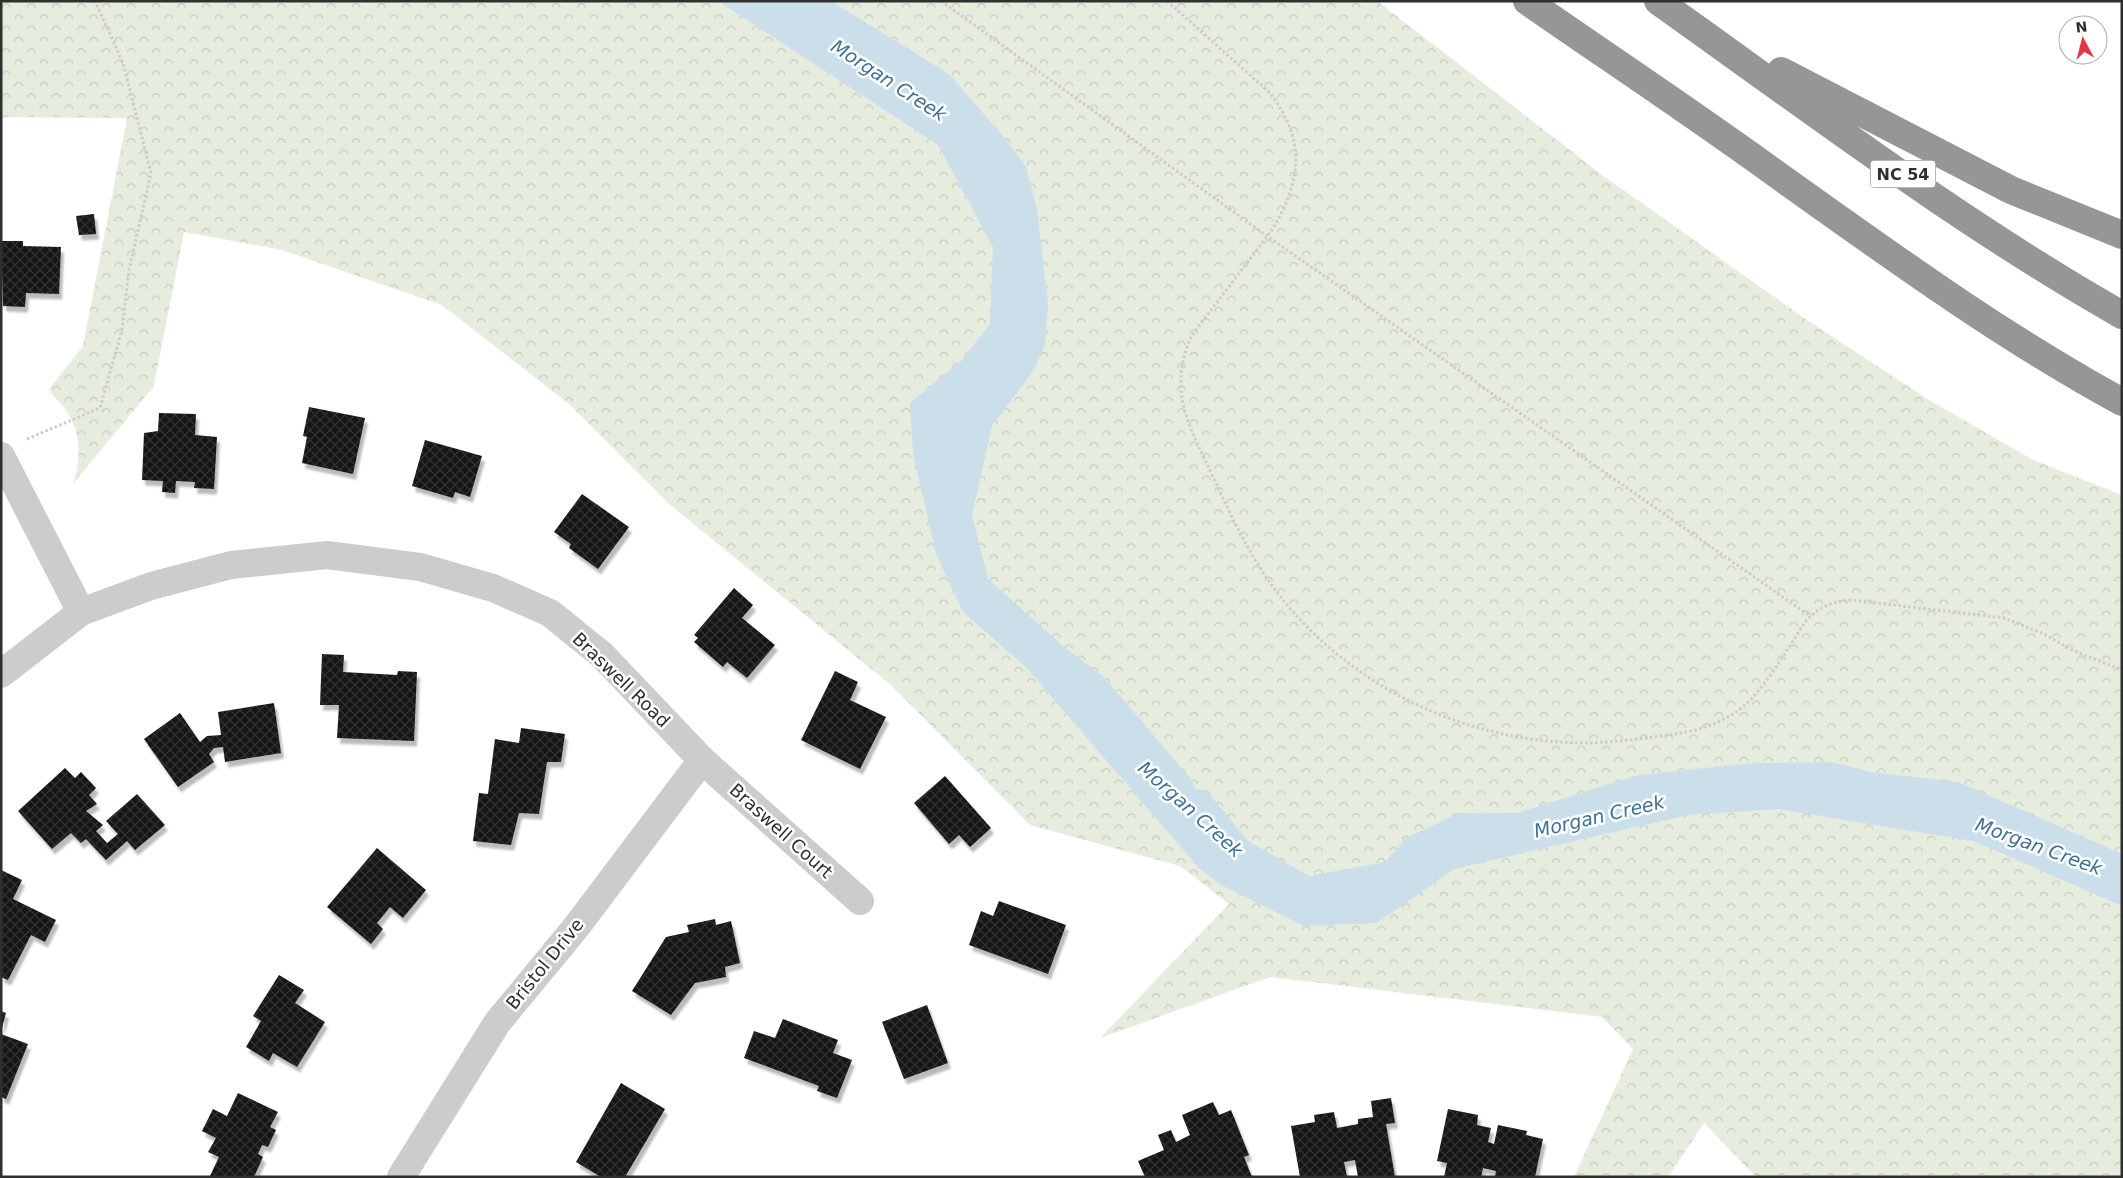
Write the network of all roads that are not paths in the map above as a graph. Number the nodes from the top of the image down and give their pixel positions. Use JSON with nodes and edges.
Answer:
{"nodes":[{"id":1,"x":1527,"y":1,"type":"edge"},
{"id":2,"x":1658,"y":1,"type":"edge"},
{"id":3,"x":1691,"y":24,"type":"junction"},
{"id":4,"x":2122,"y":235,"type":"edge"},
{"id":5,"x":2122,"y":315,"type":"edge"},
{"id":6,"x":2122,"y":402,"type":"edge"},
{"id":7,"x":10,"y":449,"type":"edge"},
{"id":8,"x":81,"y":612,"type":"junction"},
{"id":9,"x":1,"y":674,"type":"edge"},
{"id":10,"x":702,"y":760,"type":"junction"},
{"id":11,"x":860,"y":901,"type":"dead end"},
{"id":12,"x":401,"y":1177,"type":"edge"}],
"edges":[{"from":1,"to":6,"type":"highway"},
{"from":2,"to":3,"type":"highway","number":"NC 54"},
{"from":3,"to":4,"type":"highway"},
{"from":3,"to":5,"type":"highway","number":"NC 54"},
{"from":7,"to":8,"type":"street"},
{"from":8,"to":9,"type":"street","name":"Braswell Road"},
{"from":8,"to":10,"type":"street","name":"Braswell Road"},
{"from":10,"to":11,"type":"street","name":"Braswell Court"},
{"from":10,"to":12,"type":"street","name":"Bristol Drive"}]}
